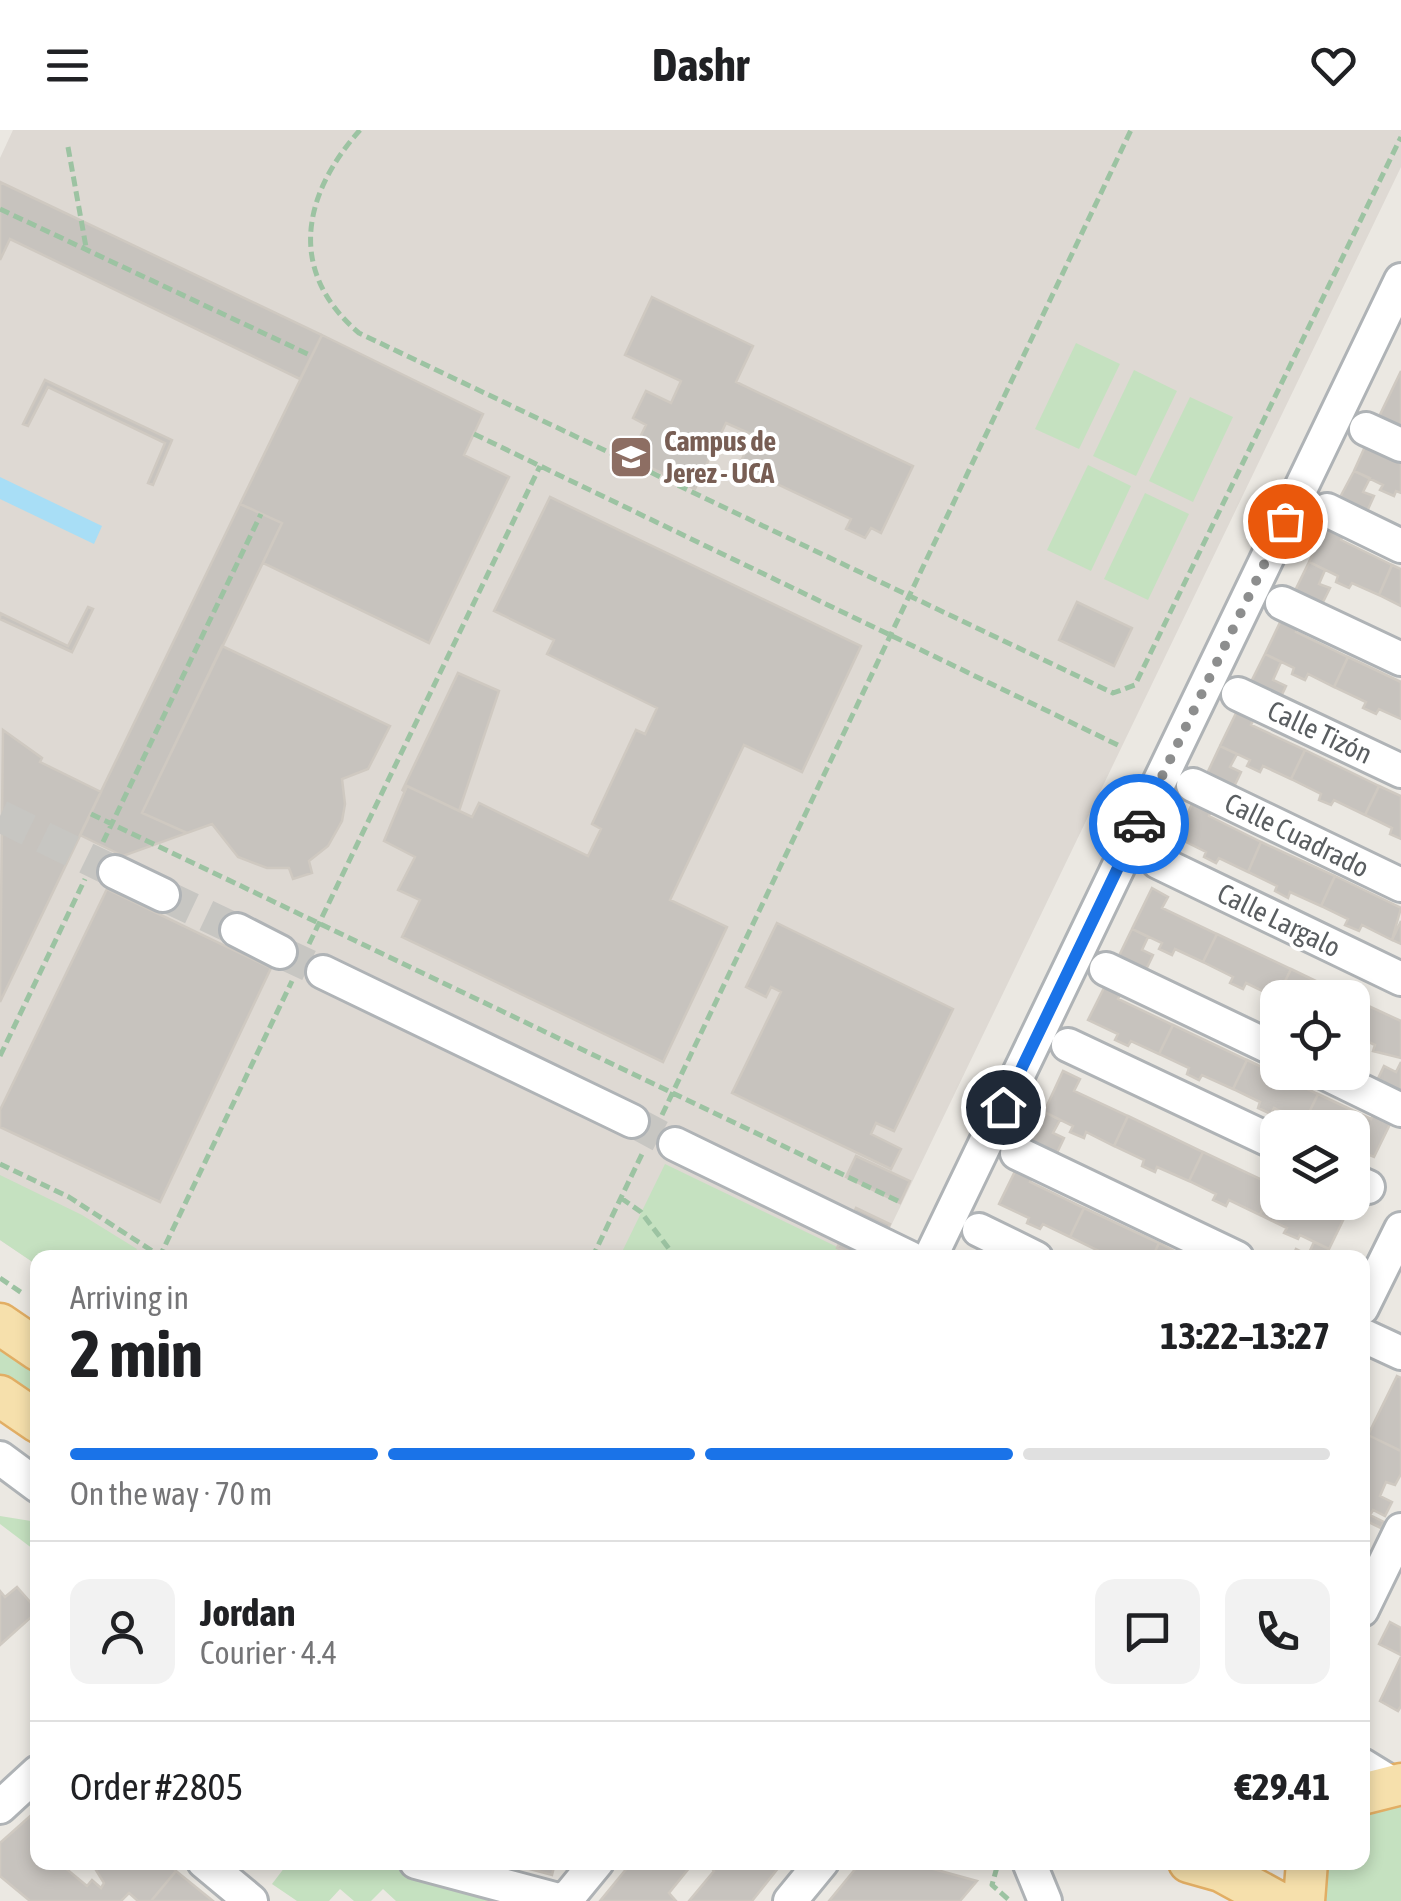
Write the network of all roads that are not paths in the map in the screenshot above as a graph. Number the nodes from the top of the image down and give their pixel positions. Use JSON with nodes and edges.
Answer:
{"nodes":[{"id":1,"x":1401,"y":280,"type":"edge"},
{"id":2,"x":1366,"y":428,"type":"dead end"},
{"id":3,"x":1401,"y":446,"type":"edge"},
{"id":4,"x":1327,"y":510,"type":"dead end"},
{"id":5,"x":1401,"y":546,"type":"edge"},
{"id":6,"x":1282,"y":603,"type":"dead end"},
{"id":7,"x":1401,"y":659,"type":"edge"},
{"id":8,"x":1238,"y":694,"type":"dead end"},
{"id":9,"x":1401,"y":771,"type":"edge"},
{"id":10,"x":1193,"y":786,"type":"dead end"},
{"id":11,"x":1158,"y":862,"type":"dead end"},
{"id":12,"x":98,"y":870,"type":"tunnel mouth"},
{"id":13,"x":1401,"y":885,"type":"edge"},
{"id":14,"x":162,"y":895,"type":"tunnel mouth"},
{"id":15,"x":236,"y":930,"type":"tunnel mouth"},
{"id":16,"x":1106,"y":969,"type":"dead end"},
{"id":17,"x":1401,"y":979,"type":"edge"},
{"id":18,"x":1260,"y":1042,"type":"edge"},
{"id":19,"x":1068,"y":1045,"type":"dead end"},
{"id":20,"x":1360,"y":1090,"type":"edge"},
{"id":21,"x":1401,"y":1110,"type":"edge"},
{"id":22,"x":1260,"y":1136,"type":"edge"},
{"id":23,"x":1017,"y":1153,"type":"dead end"},
{"id":24,"x":1401,"y":1229,"type":"edge"},
{"id":25,"x":979,"y":1230,"type":"dead end"},
{"id":26,"x":893,"y":1250,"type":"edge"},
{"id":27,"x":934,"y":1250,"type":"edge"},
{"id":28,"x":1020,"y":1250,"type":"edge"},
{"id":29,"x":1220,"y":1250,"type":"edge"},
{"id":30,"x":1370,"y":1292,"type":"edge"},
{"id":31,"x":0,"y":1324,"type":"edge"},
{"id":32,"x":1370,"y":1339,"type":"edge"},
{"id":33,"x":30,"y":1345,"type":"edge"},
{"id":34,"x":1401,"y":1353,"type":"edge"},
{"id":35,"x":0,"y":1396,"type":"edge"},
{"id":36,"x":30,"y":1417,"type":"edge"},
{"id":37,"x":0,"y":1458,"type":"edge"},
{"id":38,"x":30,"y":1480,"type":"edge"},
{"id":39,"x":1401,"y":1530,"type":"edge"},
{"id":40,"x":1370,"y":1594,"type":"edge"},
{"id":41,"x":30,"y":1779,"type":"edge"},
{"id":42,"x":0,"y":1807,"type":"edge"},
{"id":43,"x":214,"y":1870,"type":"edge"},
{"id":44,"x":446,"y":1870,"type":"edge"},
{"id":45,"x":590,"y":1870,"type":"edge"},
{"id":46,"x":815,"y":1870,"type":"edge"},
{"id":47,"x":1018,"y":1870,"type":"edge"},
{"id":48,"x":1220,"y":1870,"type":"edge"},
{"id":49,"x":1306,"y":1870,"type":"edge"},
{"id":50,"x":251,"y":1901,"type":"edge"},
{"id":51,"x":563,"y":1901,"type":"edge"},
{"id":52,"x":790,"y":1901,"type":"edge"},
{"id":53,"x":1046,"y":1901,"type":"edge"},
{"id":54,"x":1276,"y":1901,"type":"edge"},
{"id":55,"x":1304,"y":1901,"type":"edge"}],
"edges":[{"from":1,"to":27,"type":"street"},
{"from":2,"to":3,"type":"street"},
{"from":4,"to":5,"type":"street"},
{"from":6,"to":7,"type":"street"},
{"from":8,"to":9,"type":"street","name":"Calle Tizón"},
{"from":10,"to":13,"type":"street","name":"Calle Cuadrado"},
{"from":11,"to":17,"type":"street","name":"Calle Largalo"},
{"from":12,"to":14,"type":"street"},
{"from":15,"to":26,"type":"street"},
{"from":16,"to":18,"type":"street"},
{"from":19,"to":22,"type":"street"},
{"from":20,"to":21,"type":"street"},
{"from":23,"to":29,"type":"street"},
{"from":24,"to":30,"type":"street"},
{"from":25,"to":28,"type":"street"},
{"from":31,"to":33,"type":"main road"},
{"from":32,"to":34,"type":"street"},
{"from":35,"to":36,"type":"main road"},
{"from":37,"to":38,"type":"street"},
{"from":39,"to":40,"type":"street"},
{"from":41,"to":42,"type":"street"},
{"from":43,"to":50,"type":"street"},
{"from":44,"to":51,"type":"street"},
{"from":45,"to":51,"type":"street"},
{"from":46,"to":52,"type":"street"},
{"from":47,"to":53,"type":"street"},
{"from":48,"to":54,"type":"main road"},
{"from":49,"to":55,"type":"main road"}]}
